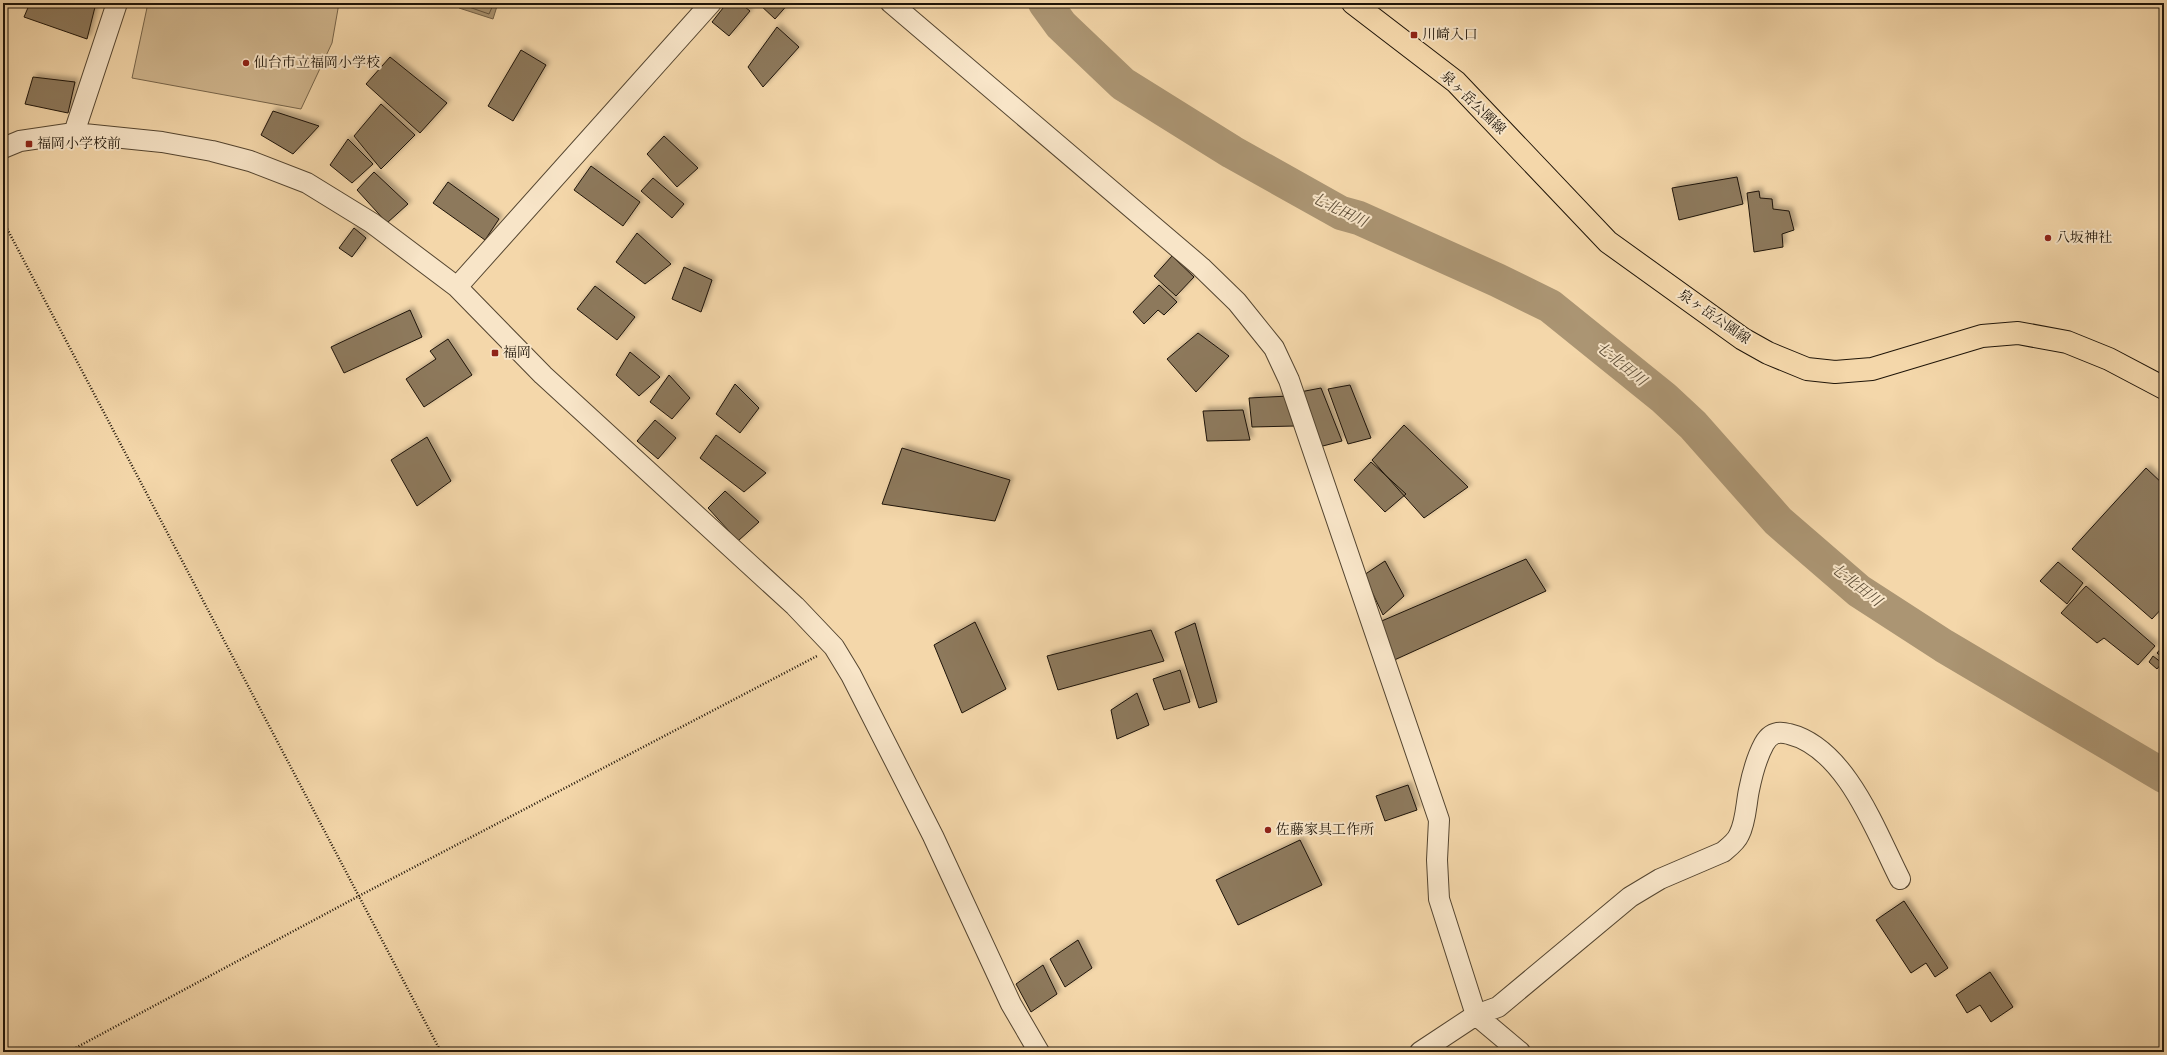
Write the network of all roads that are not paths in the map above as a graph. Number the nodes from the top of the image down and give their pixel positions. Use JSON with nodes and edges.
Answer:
{"nodes":[{"id":1,"x":118,"y":3,"type":"edge"},
{"id":2,"x":711,"y":3,"type":"edge"},
{"id":3,"x":891,"y":3,"type":"edge"},
{"id":4,"x":1353,"y":3,"type":"edge"},
{"id":5,"x":74,"y":133,"type":"junction"},
{"id":6,"x":3,"y":148,"type":"edge"},
{"id":7,"x":457,"y":287,"type":"junction"},
{"id":8,"x":2164,"y":388,"type":"edge"},
{"id":9,"x":1900,"y":880,"type":"dead end"},
{"id":10,"x":1476,"y":1015,"type":"junction"},
{"id":11,"x":1039,"y":1052,"type":"edge"},
{"id":12,"x":1420,"y":1052,"type":"edge"},
{"id":13,"x":1520,"y":1052,"type":"edge"}],
"edges":[{"from":1,"to":5,"type":"street"},
{"from":2,"to":7,"type":"street"},
{"from":3,"to":10,"type":"street"},
{"from":4,"to":8,"type":"main road","name":"泉ヶ岳公園線"},
{"from":5,"to":6,"type":"street"},
{"from":5,"to":7,"type":"street"},
{"from":7,"to":11,"type":"street"},
{"from":9,"to":10,"type":"street"},
{"from":10,"to":12,"type":"street"},
{"from":10,"to":13,"type":"street"}]}
